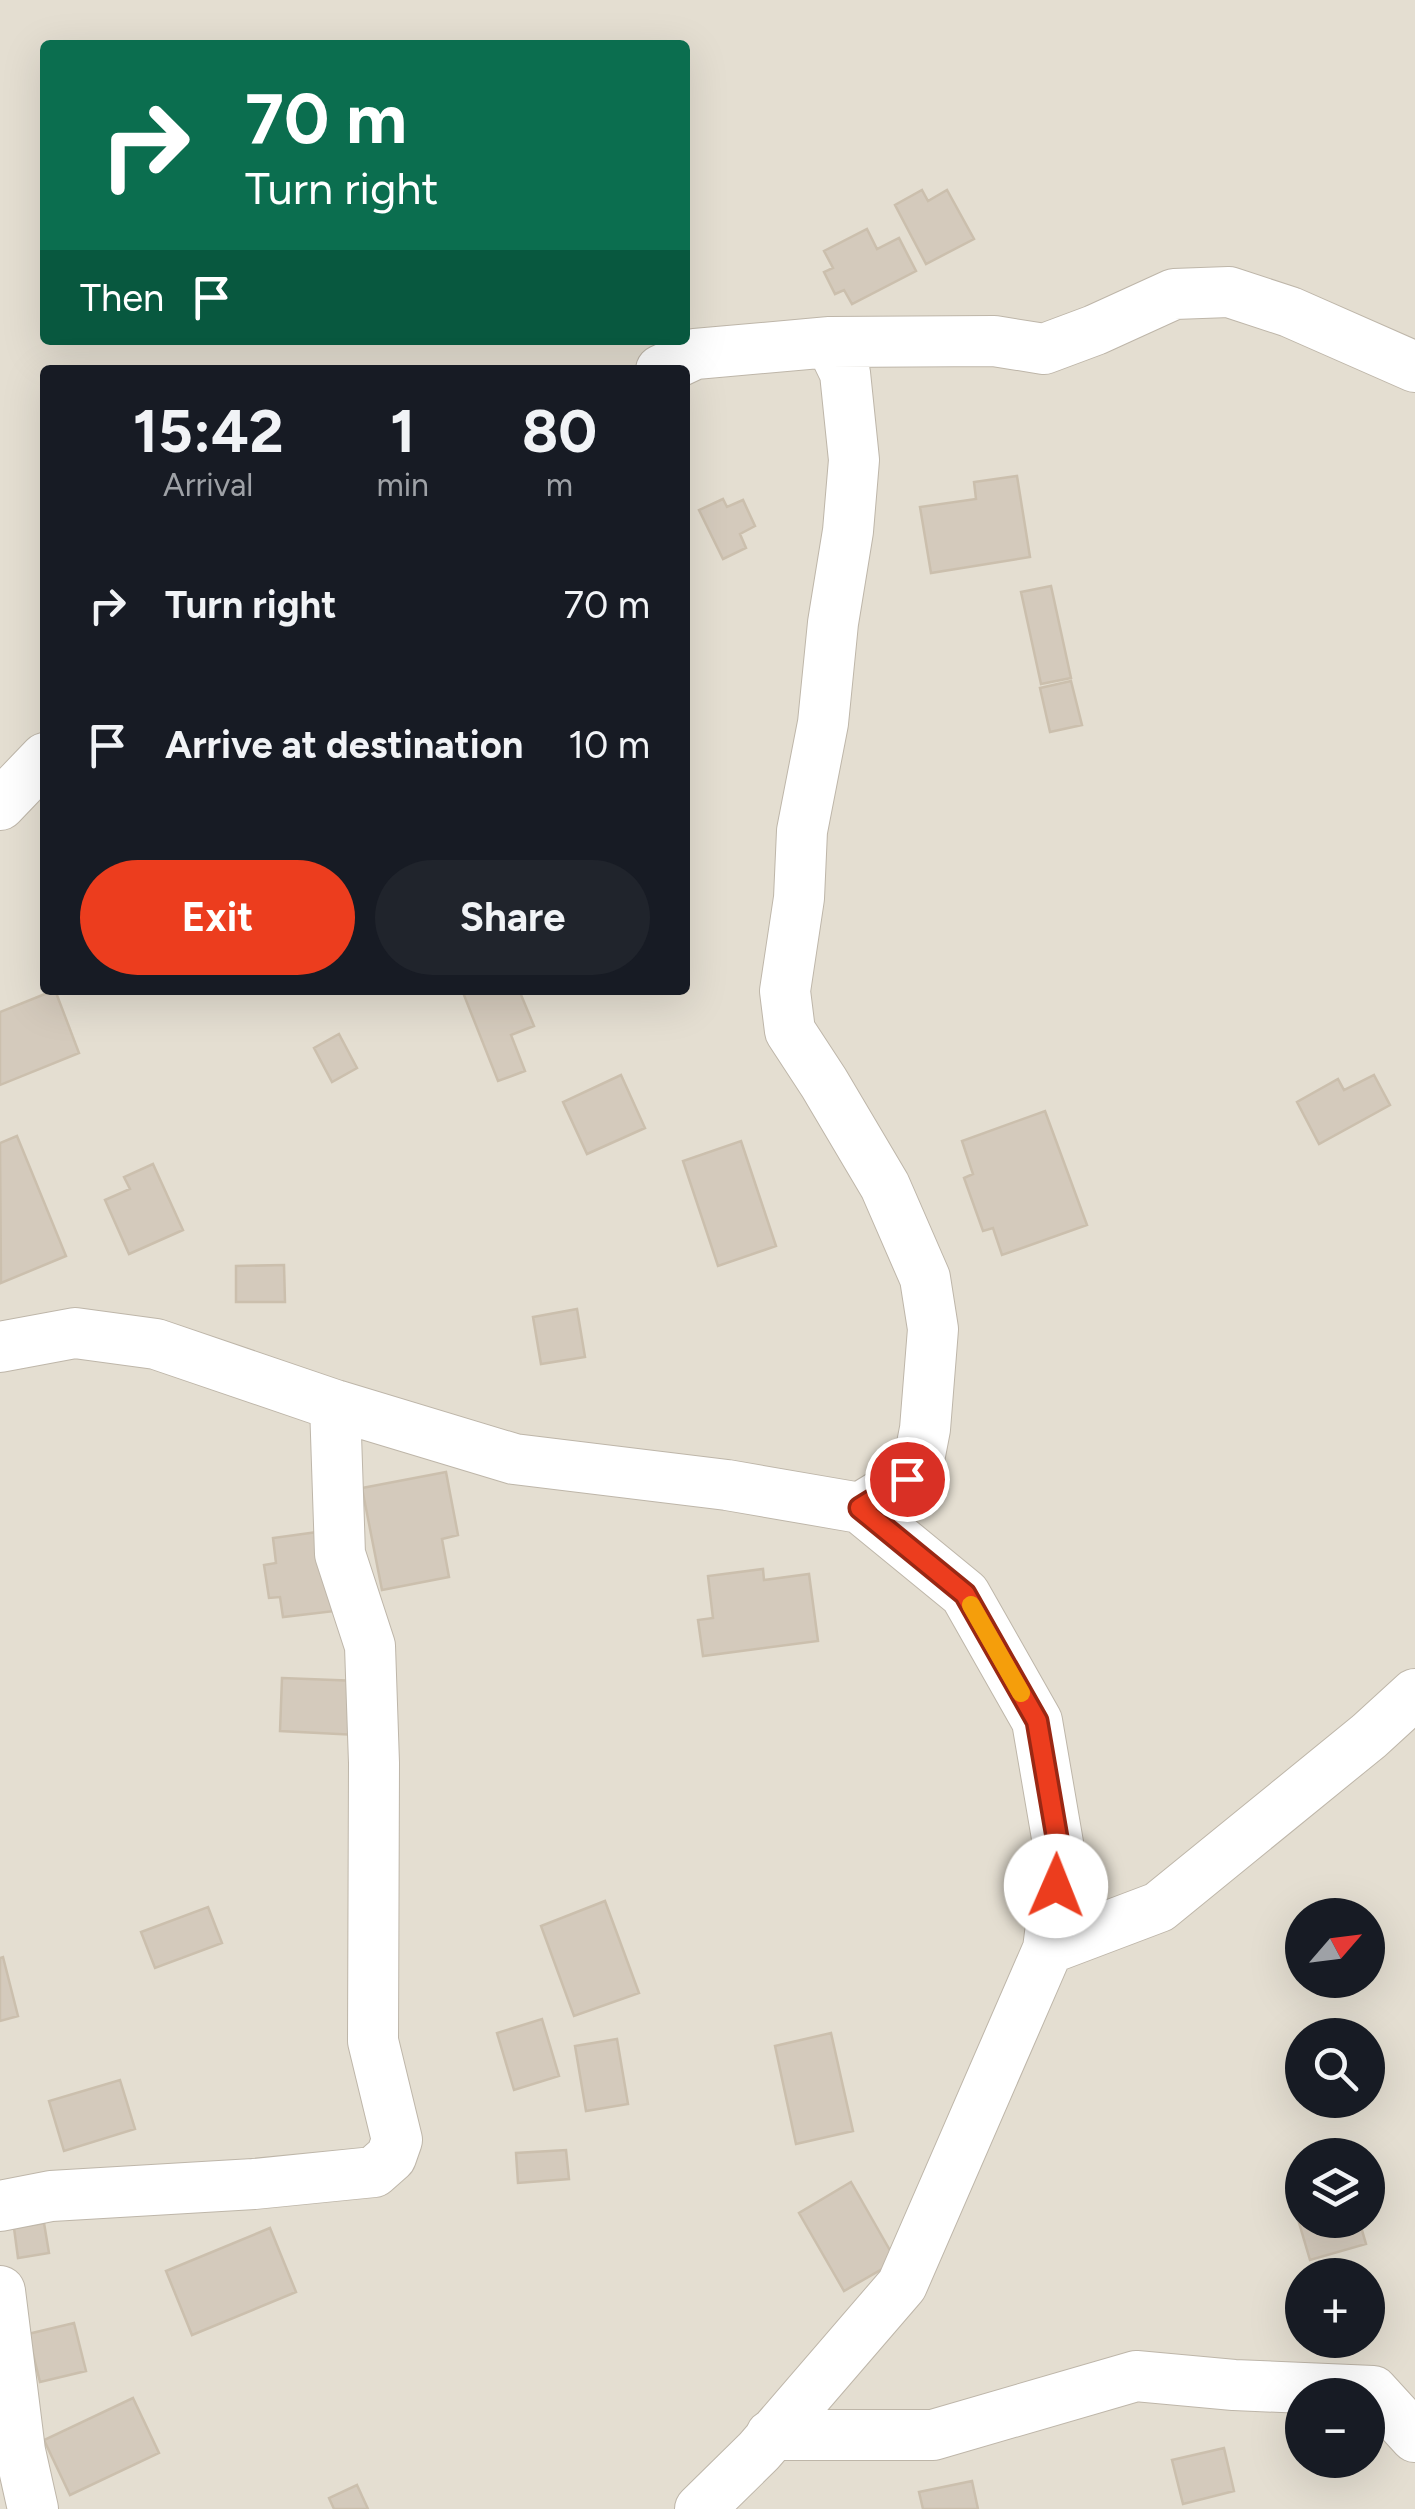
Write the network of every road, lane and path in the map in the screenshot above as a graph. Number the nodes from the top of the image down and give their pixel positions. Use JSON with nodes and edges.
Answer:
{"nodes":[{"id":1,"x":830,"y":342,"type":"junction"},
{"id":2,"x":672,"y":365,"type":"edge"},
{"id":3,"x":1415,"y":367,"type":"edge"},
{"id":4,"x":40,"y":763,"type":"edge"},
{"id":5,"x":0,"y":804,"type":"edge"},
{"id":6,"x":0,"y":1347,"type":"edge"},
{"id":7,"x":335,"y":1405,"type":"junction"},
{"id":8,"x":860,"y":1508,"type":"junction"},
{"id":9,"x":1415,"y":1694,"type":"edge"},
{"id":10,"x":1048,"y":1949,"type":"junction"},
{"id":11,"x":0,"y":2206,"type":"edge"},
{"id":12,"x":0,"y":2291,"type":"edge"},
{"id":13,"x":771,"y":2435,"type":"junction"},
{"id":14,"x":1415,"y":2437,"type":"edge"},
{"id":15,"x":33,"y":2509,"type":"edge"},
{"id":16,"x":700,"y":2509,"type":"edge"}],
"edges":[{"from":1,"to":2,"type":"street"},
{"from":1,"to":3,"type":"street"},
{"from":1,"to":8,"type":"street"},
{"from":4,"to":5,"type":"street"},
{"from":6,"to":7,"type":"street"},
{"from":7,"to":8,"type":"street"},
{"from":7,"to":11,"type":"street"},
{"from":8,"to":10,"type":"street"},
{"from":9,"to":10,"type":"street"},
{"from":10,"to":13,"type":"street"},
{"from":12,"to":15,"type":"street"},
{"from":13,"to":14,"type":"street"},
{"from":13,"to":16,"type":"street"}]}
